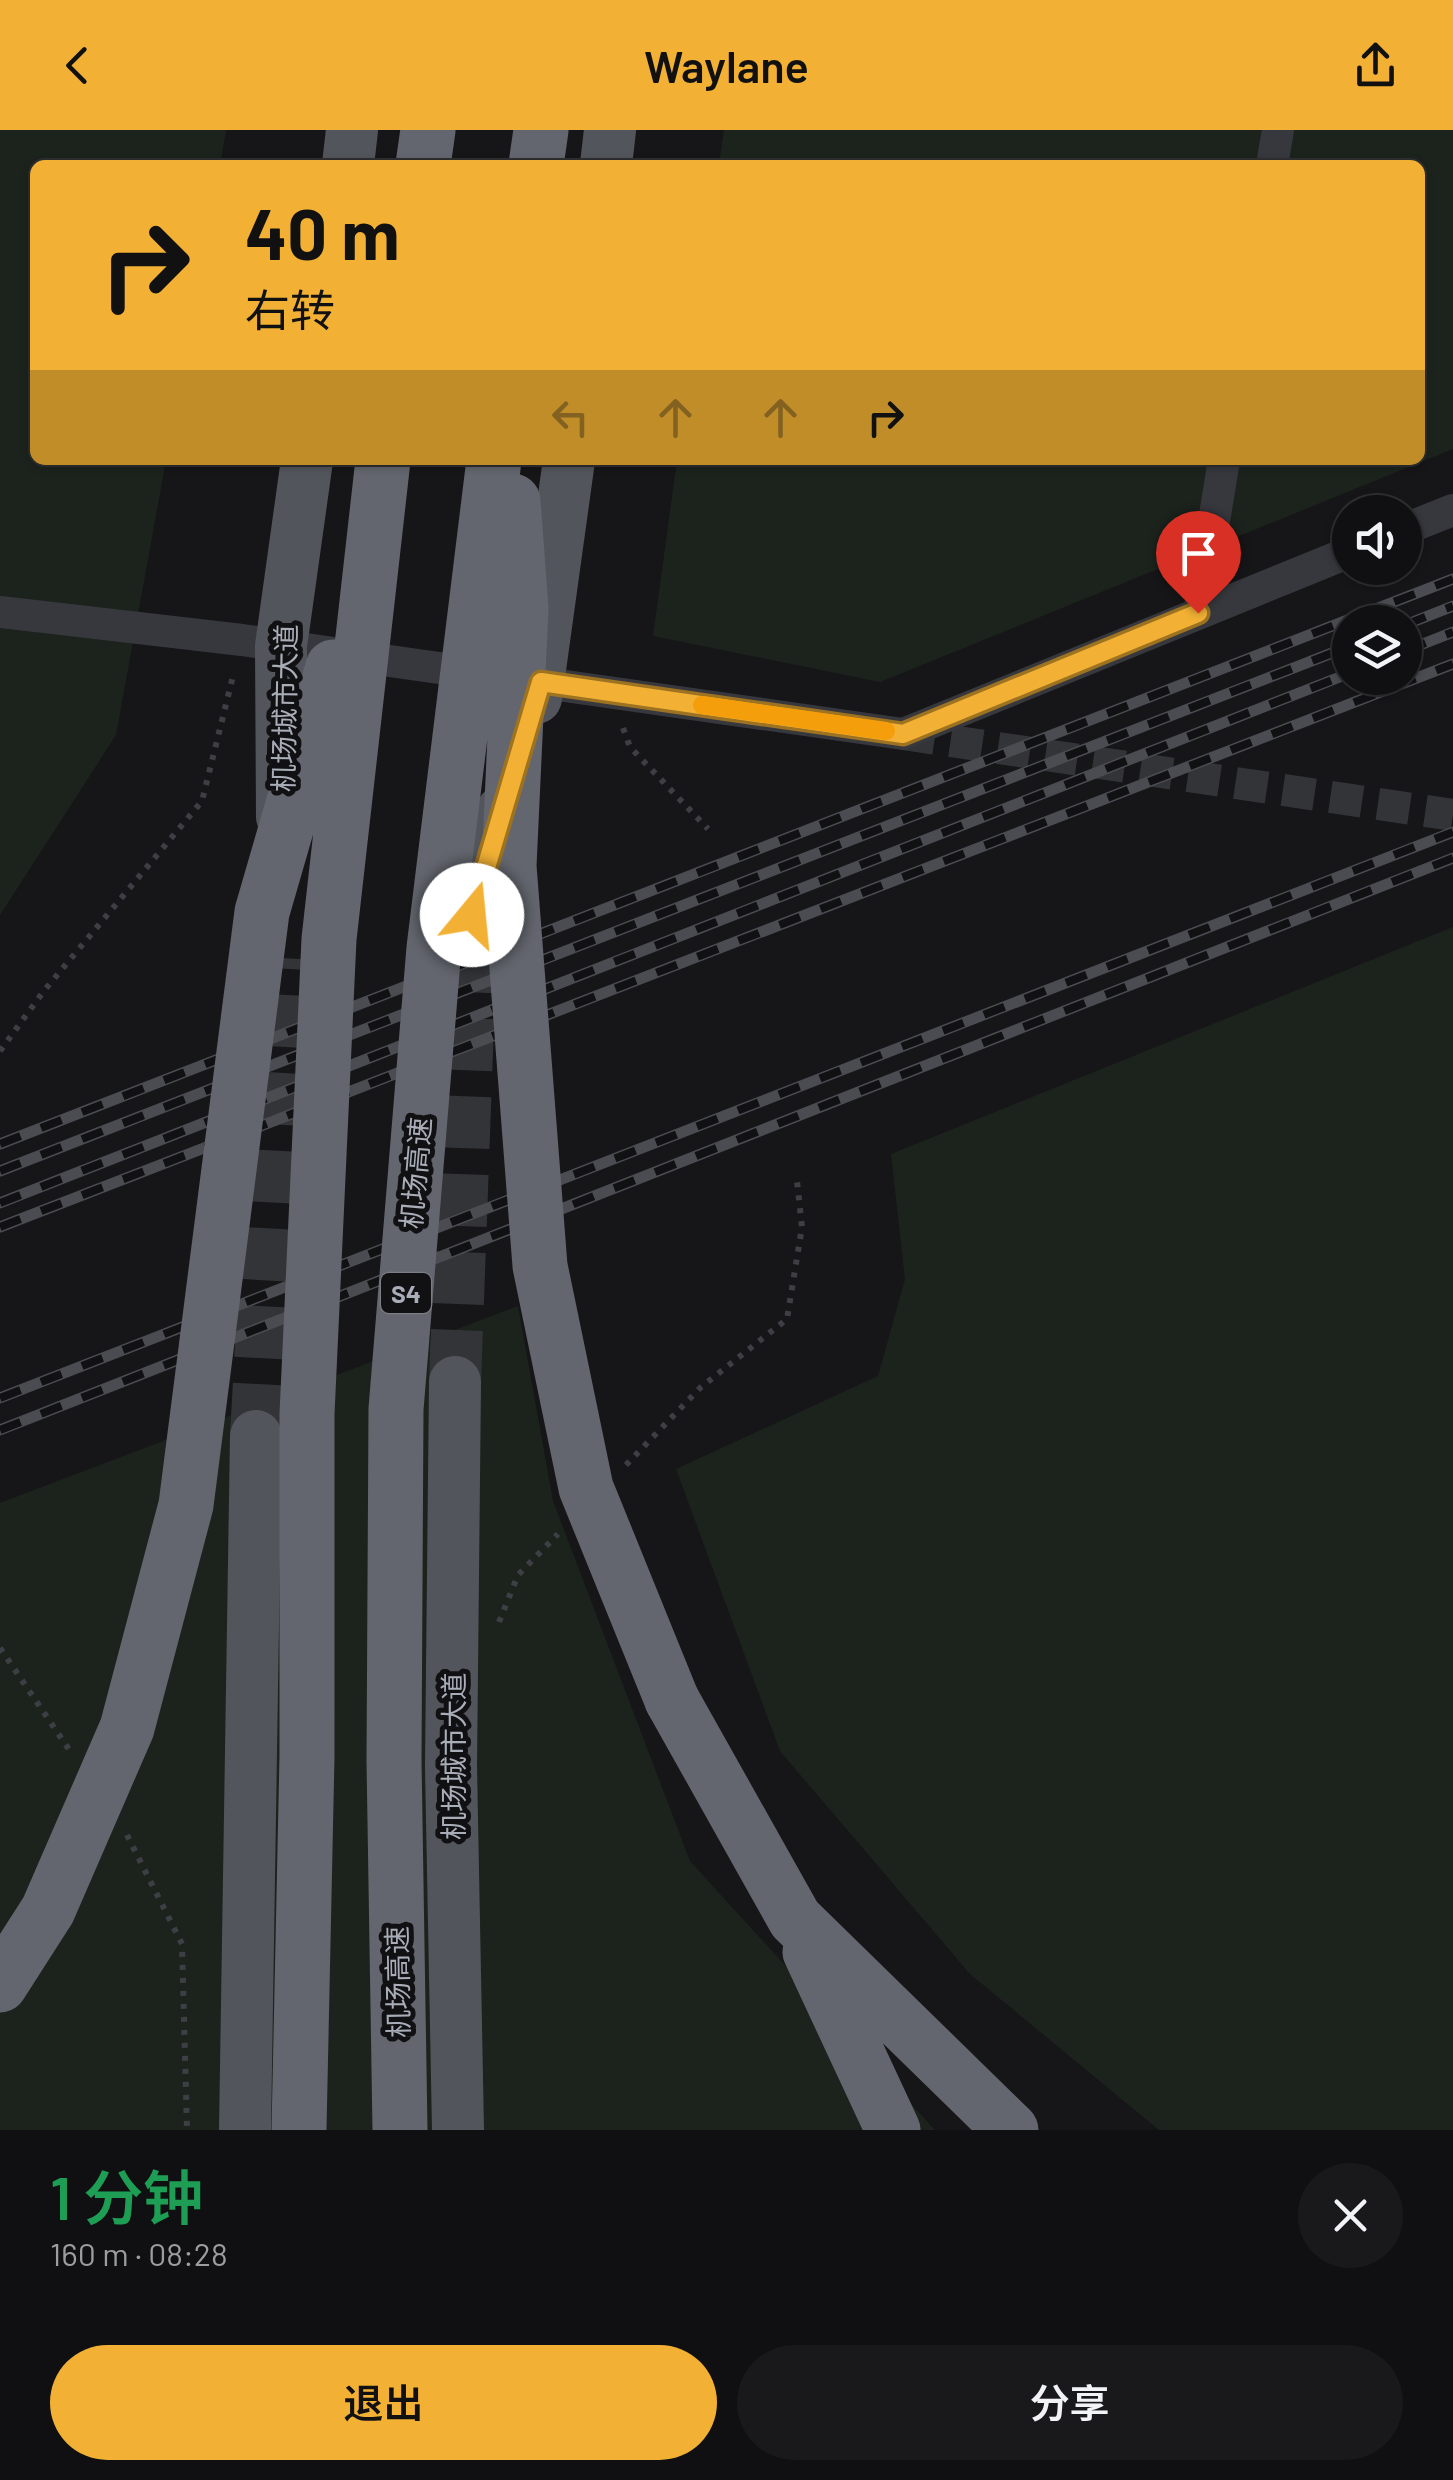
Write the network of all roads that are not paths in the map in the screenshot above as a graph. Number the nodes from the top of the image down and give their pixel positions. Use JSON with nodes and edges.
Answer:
{"nodes":[{"id":1,"x":352,"y":130,"type":"edge"},
{"id":2,"x":428,"y":130,"type":"edge"},
{"id":3,"x":541,"y":130,"type":"edge"},
{"id":4,"x":610,"y":130,"type":"edge"},
{"id":5,"x":1278,"y":130,"type":"edge"},
{"id":6,"x":349,"y":160,"type":"edge"},
{"id":7,"x":424,"y":160,"type":"edge"},
{"id":8,"x":537,"y":160,"type":"edge"},
{"id":9,"x":607,"y":160,"type":"edge"},
{"id":10,"x":1273,"y":160,"type":"edge"},
{"id":11,"x":306,"y":465,"type":"edge"},
{"id":12,"x":382,"y":465,"type":"edge"},
{"id":13,"x":493,"y":465,"type":"edge"},
{"id":14,"x":510,"y":465,"type":"edge"},
{"id":15,"x":568,"y":465,"type":"edge"},
{"id":16,"x":1223,"y":465,"type":"edge"},
{"id":17,"x":1453,"y":510,"type":"edge"},
{"id":18,"x":375,"y":520,"type":"junction"},
{"id":19,"x":1422,"y":522,"type":"edge"},
{"id":20,"x":1332,"y":559,"type":"edge"},
{"id":21,"x":0,"y":612,"type":"edge"},
{"id":22,"x":1198,"y":613,"type":"junction"},
{"id":23,"x":262,"y":643,"type":"junction"},
{"id":24,"x":541,"y":682,"type":"junction"},
{"id":25,"x":472,"y":915,"type":"tunnel mouth"},
{"id":26,"x":282,"y":958,"type":"tunnel mouth"},
{"id":27,"x":455,"y":1382,"type":"tunnel mouth"},
{"id":28,"x":256,"y":1436,"type":"tunnel mouth"},
{"id":29,"x":795,"y":1919,"type":"junction"},
{"id":30,"x":0,"y":1986,"type":"edge"},
{"id":31,"x":245,"y":2130,"type":"edge"},
{"id":32,"x":299,"y":2130,"type":"edge"},
{"id":33,"x":400,"y":2130,"type":"edge"},
{"id":34,"x":458,"y":2130,"type":"edge"},
{"id":35,"x":894,"y":2130,"type":"edge"},
{"id":36,"x":1011,"y":2130,"type":"edge"}],
"edges":[{"from":1,"to":6,"type":"main road"},
{"from":2,"to":7,"type":"highway"},
{"from":3,"to":8,"type":"highway"},
{"from":4,"to":9,"type":"main road"},
{"from":5,"to":10,"type":"street"},
{"from":11,"to":23,"type":"main road","name":"机场城市大道"},
{"from":12,"to":18,"type":"highway","bridge":true},
{"from":13,"to":33,"type":"highway","name":"机场高速","number":"S4","bridge":true},
{"from":14,"to":29,"type":"highway","bridge":true},
{"from":15,"to":24,"type":"main road"},
{"from":16,"to":22,"type":"street"},
{"from":17,"to":19,"type":"street"},
{"from":18,"to":30,"type":"highway","bridge":true},
{"from":18,"to":32,"type":"highway","bridge":true},
{"from":20,"to":22,"type":"street"},
{"from":21,"to":23,"type":"street"},
{"from":22,"to":24,"type":"street"},
{"from":23,"to":24,"type":"street"},
{"from":23,"to":26,"type":"main road","name":"机场城市大道"},
{"from":24,"to":25,"type":"main road"},
{"from":27,"to":34,"type":"main road","name":"机场城市大道"},
{"from":28,"to":31,"type":"main road"},
{"from":29,"to":35,"type":"highway"},
{"from":29,"to":36,"type":"highway"}]}
